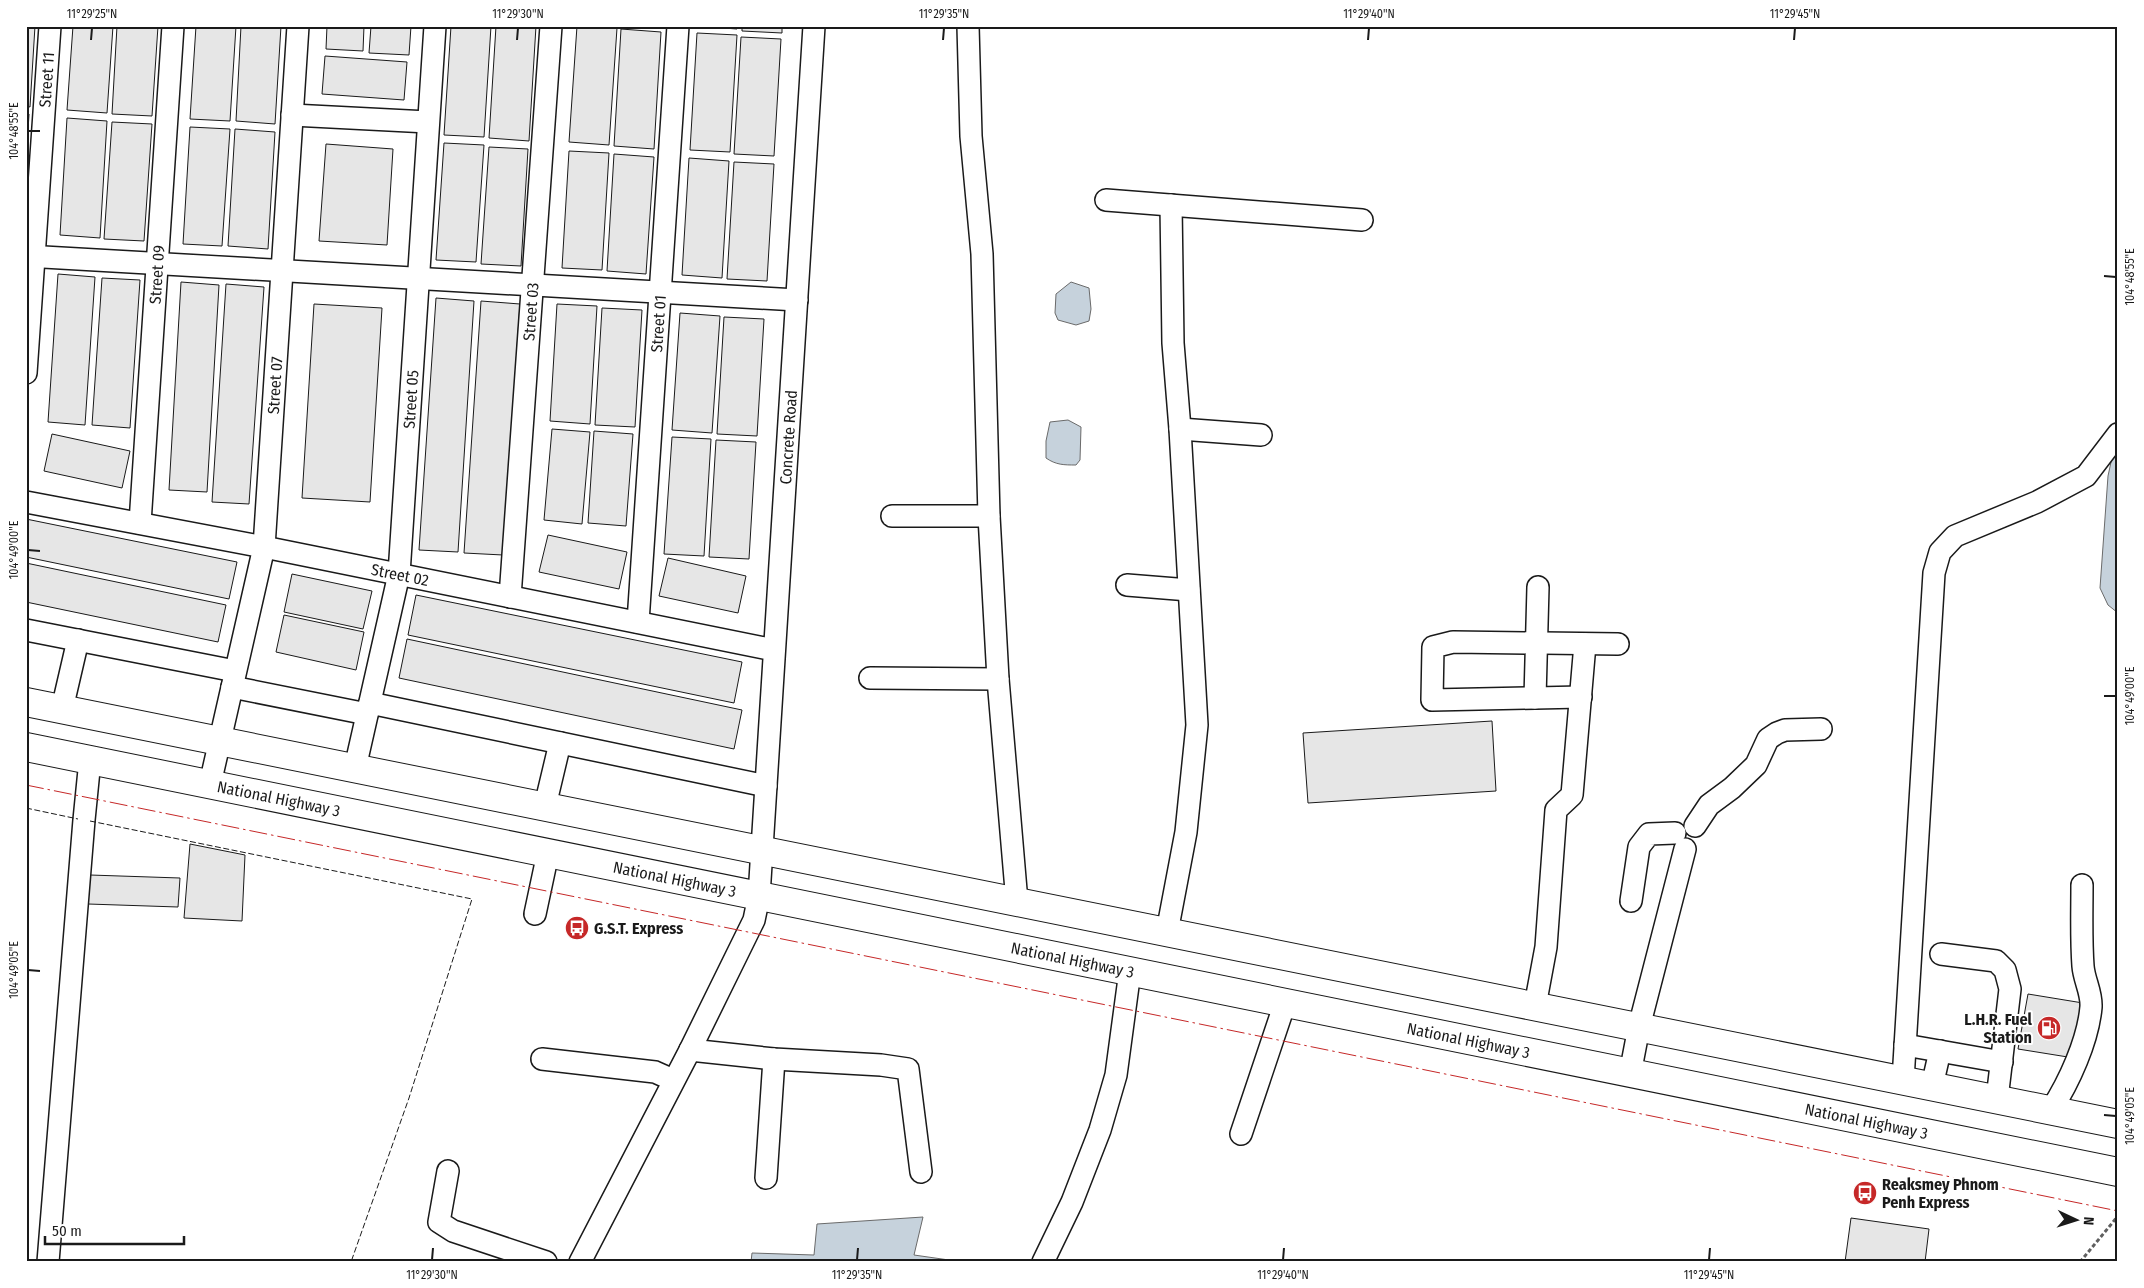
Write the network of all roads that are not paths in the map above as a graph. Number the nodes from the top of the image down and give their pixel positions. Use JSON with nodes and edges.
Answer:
{"nodes":[{"id":1,"x":50,"y":26,"type":"edge"},
{"id":2,"x":173,"y":26,"type":"edge"},
{"id":3,"x":298,"y":26,"type":"edge"},
{"id":4,"x":434,"y":26,"type":"edge"},
{"id":5,"x":550,"y":26,"type":"edge"},
{"id":6,"x":678,"y":26,"type":"edge"},
{"id":7,"x":814,"y":26,"type":"edge"},
{"id":8,"x":968,"y":26,"type":"edge"},
{"id":9,"x":292,"y":115,"type":"junction"},
{"id":10,"x":428,"y":122,"type":"junction"},
{"id":11,"x":1106,"y":200,"type":"dead end"},
{"id":12,"x":1171,"y":205,"type":"junction"},
{"id":13,"x":1362,"y":220,"type":"dead end"},
{"id":14,"x":30,"y":256,"type":"edge"},
{"id":15,"x":157,"y":263,"type":"junction"},
{"id":16,"x":282,"y":270,"type":"junction"},
{"id":17,"x":418,"y":278,"type":"junction"},
{"id":18,"x":532,"y":284,"type":"junction"},
{"id":19,"x":660,"y":292,"type":"junction"},
{"id":20,"x":797,"y":300,"type":"junction"},
{"id":21,"x":26,"y":373,"type":"edge"},
{"id":22,"x":1180,"y":429,"type":"junction"},
{"id":23,"x":1261,"y":434,"type":"dead end"},
{"id":24,"x":2118,"y":434,"type":"edge"},
{"id":25,"x":26,"y":502,"type":"edge"},
{"id":26,"x":892,"y":516,"type":"dead end"},
{"id":27,"x":989,"y":516,"type":"junction"},
{"id":28,"x":140,"y":523,"type":"junction"},
{"id":29,"x":264,"y":547,"type":"junction"},
{"id":30,"x":399,"y":574,"type":"junction"},
{"id":31,"x":1127,"y":585,"type":"dead end"},
{"id":32,"x":1538,"y":587,"type":"dead end"},
{"id":33,"x":1189,"y":590,"type":"junction"},
{"id":34,"x":510,"y":597,"type":"junction"},
{"id":35,"x":638,"y":622,"type":"junction"},
{"id":36,"x":26,"y":630,"type":"edge"},
{"id":37,"x":78,"y":640,"type":"junction"},
{"id":38,"x":1536,"y":644,"type":"junction"},
{"id":39,"x":1585,"y":644,"type":"junction"},
{"id":40,"x":1618,"y":644,"type":"dead end"},
{"id":41,"x":774,"y":650,"type":"junction"},
{"id":42,"x":870,"y":678,"type":"dead end"},
{"id":43,"x":233,"y":679,"type":"junction"},
{"id":44,"x":998,"y":679,"type":"junction"},
{"id":45,"x":1581,"y":697,"type":"junction"},
{"id":46,"x":1535,"y":698,"type":"junction"},
{"id":47,"x":26,"y":702,"type":"edge"},
{"id":48,"x":62,"y":709,"type":"junction"},
{"id":49,"x":368,"y":709,"type":"junction"},
{"id":50,"x":1821,"y":729,"type":"dead end"},
{"id":51,"x":219,"y":741,"type":"junction"},
{"id":52,"x":560,"y":743,"type":"junction"},
{"id":53,"x":26,"y":747,"type":"edge"},
{"id":54,"x":90,"y":760,"type":"junction"},
{"id":55,"x":355,"y":768,"type":"junction"},
{"id":56,"x":210,"y":784,"type":"junction"},
{"id":57,"x":766,"y":786,"type":"junction"},
{"id":58,"x":545,"y":806,"type":"junction"},
{"id":59,"x":1680,"y":841,"type":"junction"},
{"id":60,"x":761,"y":850,"type":"junction"},
{"id":61,"x":548,"y":852,"type":"junction"},
{"id":62,"x":2082,"y":886,"type":"dead end"},
{"id":63,"x":759,"y":896,"type":"junction"},
{"id":64,"x":1631,"y":901,"type":"dead end"},
{"id":65,"x":1017,"y":902,"type":"junction"},
{"id":66,"x":535,"y":914,"type":"dead end"},
{"id":67,"x":1167,"y":932,"type":"junction"},
{"id":68,"x":1941,"y":954,"type":"dead end"},
{"id":69,"x":1130,"y":971,"type":"junction"},
{"id":70,"x":1285,"y":1003,"type":"junction"},
{"id":71,"x":1535,"y":1006,"type":"junction"},
{"id":72,"x":1639,"y":1027,"type":"junction"},
{"id":73,"x":1905,"y":1045,"type":"junction"},
{"id":74,"x":690,"y":1050,"type":"junction"},
{"id":75,"x":1940,"y":1051,"type":"junction"},
{"id":76,"x":542,"y":1059,"type":"dead end"},
{"id":77,"x":774,"y":1059,"type":"junction"},
{"id":78,"x":2002,"y":1062,"type":"junction"},
{"id":79,"x":1630,"y":1074,"type":"junction"},
{"id":80,"x":673,"y":1080,"type":"junction"},
{"id":81,"x":1903,"y":1080,"type":"junction"},
{"id":82,"x":1932,"y":1086,"type":"junction"},
{"id":83,"x":1997,"y":1099,"type":"junction"},
{"id":84,"x":2051,"y":1110,"type":"junction"},
{"id":85,"x":2118,"y":1124,"type":"edge"},
{"id":86,"x":1241,"y":1134,"type":"dead end"},
{"id":87,"x":448,"y":1171,"type":"dead end"},
{"id":88,"x":921,"y":1172,"type":"dead end"},
{"id":89,"x":2118,"y":1172,"type":"edge"},
{"id":90,"x":766,"y":1178,"type":"dead end"},
{"id":91,"x":48,"y":1262,"type":"edge"},
{"id":92,"x":546,"y":1262,"type":"edge"},
{"id":93,"x":580,"y":1262,"type":"edge"},
{"id":94,"x":1043,"y":1262,"type":"edge"}],
"edges":[{"from":1,"to":14,"type":"street","name":"Street 11"},
{"from":2,"to":15,"type":"street","name":"Street 09"},
{"from":3,"to":9,"type":"street","name":"Street 07"},
{"from":4,"to":10,"type":"street","name":"Street 05"},
{"from":5,"to":18,"type":"street","name":"Street 03"},
{"from":6,"to":19,"type":"street","name":"Street 01"},
{"from":7,"to":20,"type":"street","name":"Concrete Road"},
{"from":8,"to":27,"type":"street"},
{"from":9,"to":10,"type":"street"},
{"from":9,"to":16,"type":"street","name":"Street 07"},
{"from":10,"to":17,"type":"street","name":"Street 05"},
{"from":11,"to":12,"type":"street"},
{"from":12,"to":13,"type":"street"},
{"from":12,"to":22,"type":"street"},
{"from":14,"to":15,"type":"street"},
{"from":14,"to":21,"type":"street","name":"Street 11"},
{"from":15,"to":16,"type":"street"},
{"from":15,"to":28,"type":"street","name":"Street 09"},
{"from":16,"to":17,"type":"street"},
{"from":16,"to":29,"type":"street","name":"Street 07"},
{"from":17,"to":18,"type":"street"},
{"from":17,"to":30,"type":"street","name":"Street 05"},
{"from":18,"to":19,"type":"street"},
{"from":18,"to":34,"type":"street","name":"Street 03"},
{"from":19,"to":20,"type":"street"},
{"from":19,"to":35,"type":"street","name":"Street 01"},
{"from":20,"to":41,"type":"street","name":"Concrete Road"},
{"from":22,"to":23,"type":"street"},
{"from":22,"to":33,"type":"street"},
{"from":24,"to":73,"type":"street"},
{"from":25,"to":28,"type":"street","name":"Street 02"},
{"from":26,"to":27,"type":"street"},
{"from":27,"to":44,"type":"street"},
{"from":28,"to":29,"type":"street","name":"Street 02"},
{"from":29,"to":30,"type":"street","name":"Street 02"},
{"from":29,"to":43,"type":"street","name":"Street 07"},
{"from":30,"to":34,"type":"street","name":"Street 02"},
{"from":30,"to":49,"type":"street","name":"Street 05"},
{"from":31,"to":33,"type":"street"},
{"from":32,"to":38,"type":"street"},
{"from":33,"to":67,"type":"street"},
{"from":34,"to":35,"type":"street","name":"Street 02"},
{"from":35,"to":41,"type":"street","name":"Street 02"},
{"from":36,"to":37,"type":"street"},
{"from":37,"to":43,"type":"street"},
{"from":37,"to":48,"type":"street"},
{"from":38,"to":39,"type":"street"},
{"from":38,"to":46,"type":"street"},
{"from":38,"to":46,"type":"street"},
{"from":39,"to":40,"type":"street"},
{"from":39,"to":45,"type":"street"},
{"from":41,"to":57,"type":"street","name":"Concrete Road"},
{"from":42,"to":44,"type":"street"},
{"from":43,"to":49,"type":"street"},
{"from":43,"to":51,"type":"street","name":"Street 07"},
{"from":44,"to":65,"type":"street"},
{"from":45,"to":46,"type":"street"},
{"from":45,"to":71,"type":"street"},
{"from":47,"to":48,"type":"highway"},
{"from":48,"to":51,"type":"highway"},
{"from":49,"to":52,"type":"street"},
{"from":49,"to":55,"type":"street","name":"Street 05"},
{"from":50,"to":59,"type":"street"},
{"from":51,"to":55,"type":"highway"},
{"from":51,"to":56,"type":"street","name":"Street 07"},
{"from":52,"to":57,"type":"street"},
{"from":52,"to":58,"type":"street"},
{"from":53,"to":54,"type":"highway","name":"National Highway 3"},
{"from":54,"to":56,"type":"highway","name":"National Highway 3"},
{"from":54,"to":91,"type":"street"},
{"from":55,"to":58,"type":"highway"},
{"from":56,"to":61,"type":"highway","name":"National Highway 3"},
{"from":57,"to":60,"type":"street","name":"Concrete Road"},
{"from":58,"to":60,"type":"highway"},
{"from":59,"to":64,"type":"street"},
{"from":59,"to":72,"type":"street"},
{"from":60,"to":63,"type":"street","name":"Concrete Road"},
{"from":60,"to":65,"type":"highway"},
{"from":61,"to":63,"type":"highway","name":"National Highway 3"},
{"from":61,"to":66,"type":"street"},
{"from":62,"to":84,"type":"street"},
{"from":63,"to":69,"type":"highway","name":"National Highway 3"},
{"from":63,"to":74,"type":"street","name":"Concrete Road"},
{"from":65,"to":67,"type":"highway"},
{"from":67,"to":71,"type":"highway"},
{"from":68,"to":78,"type":"street"},
{"from":69,"to":70,"type":"highway","name":"National Highway 3"},
{"from":69,"to":94,"type":"street"},
{"from":70,"to":79,"type":"highway","name":"National Highway 3"},
{"from":70,"to":86,"type":"street"},
{"from":71,"to":72,"type":"highway"},
{"from":72,"to":79,"type":"street"},
{"from":72,"to":81,"type":"highway"},
{"from":73,"to":75,"type":"street"},
{"from":73,"to":81,"type":"street"},
{"from":74,"to":77,"type":"street"},
{"from":74,"to":80,"type":"street","name":"Concrete Road"},
{"from":75,"to":78,"type":"street"},
{"from":75,"to":82,"type":"street"},
{"from":76,"to":80,"type":"street"},
{"from":77,"to":88,"type":"street"},
{"from":77,"to":90,"type":"street"},
{"from":78,"to":83,"type":"street"},
{"from":79,"to":89,"type":"highway","name":"National Highway 3"},
{"from":80,"to":93,"type":"street","name":"Concrete Road"},
{"from":81,"to":82,"type":"highway"},
{"from":82,"to":83,"type":"highway"},
{"from":83,"to":84,"type":"highway"},
{"from":84,"to":85,"type":"highway"},
{"from":87,"to":92,"type":"street"}]}
